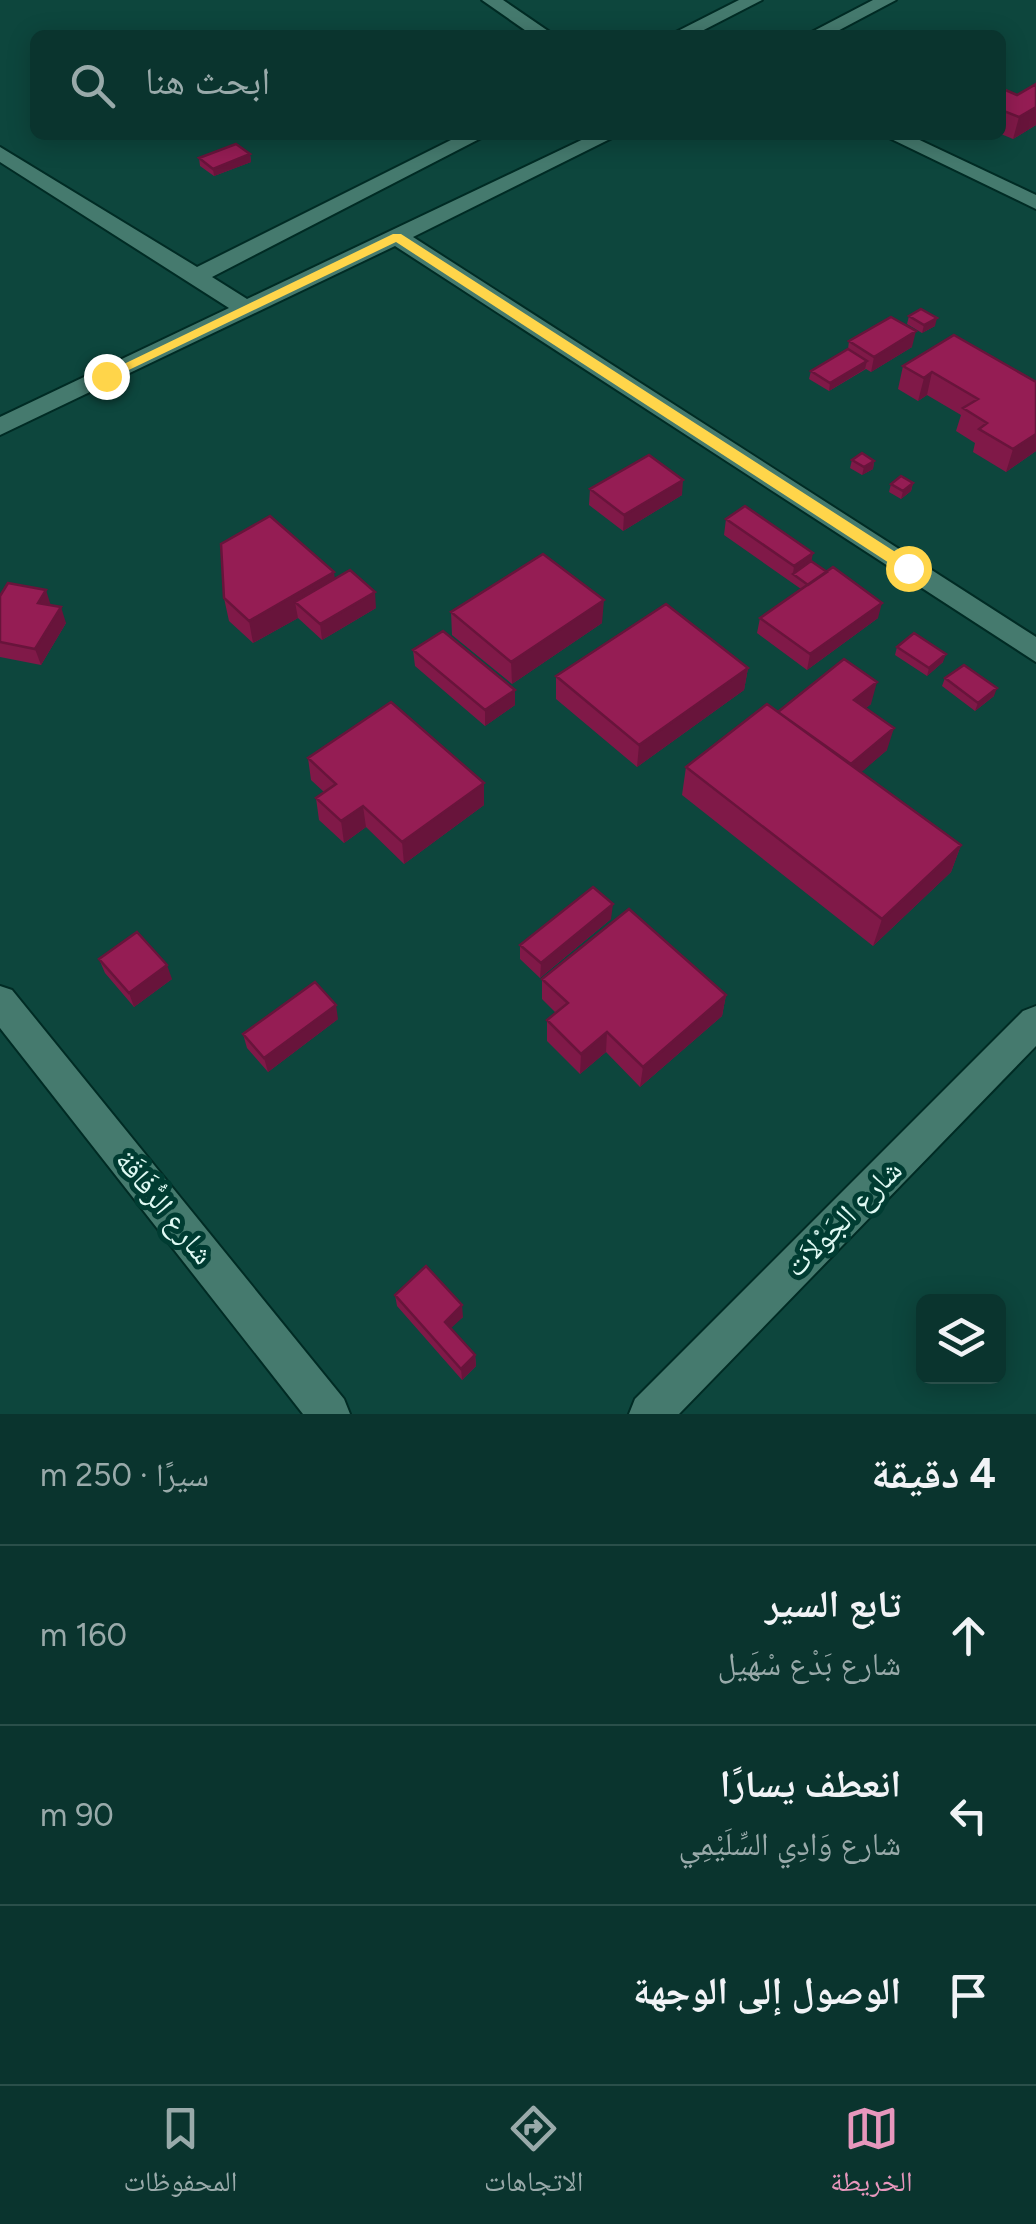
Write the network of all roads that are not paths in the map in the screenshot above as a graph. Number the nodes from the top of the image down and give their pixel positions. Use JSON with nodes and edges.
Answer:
{"nodes":[{"id":1,"x":491,"y":0,"type":"edge"},
{"id":2,"x":753,"y":0,"type":"edge"},
{"id":3,"x":888,"y":0,"type":"edge"},
{"id":4,"x":536,"y":30,"type":"edge"},
{"id":5,"x":690,"y":30,"type":"edge"},
{"id":6,"x":826,"y":30,"type":"edge"},
{"id":7,"x":467,"y":140,"type":"edge"},
{"id":8,"x":598,"y":140,"type":"edge"},
{"id":9,"x":904,"y":140,"type":"edge"},
{"id":10,"x":0,"y":154,"type":"edge"},
{"id":11,"x":1036,"y":203,"type":"edge"},
{"id":12,"x":397,"y":237,"type":"junction"},
{"id":13,"x":195,"y":277,"type":"junction"},
{"id":14,"x":246,"y":309,"type":"junction"},
{"id":15,"x":0,"y":427,"type":"edge"},
{"id":16,"x":1036,"y":651,"type":"edge"},
{"id":17,"x":0,"y":1001,"type":"edge"},
{"id":18,"x":1036,"y":1022,"type":"edge"},
{"id":19,"x":330,"y":1414,"type":"edge"},
{"id":20,"x":650,"y":1414,"type":"edge"}],
"edges":[{"from":1,"to":4,"type":"street"},
{"from":2,"to":5,"type":"street"},
{"from":3,"to":6,"type":"street"},
{"from":7,"to":13,"type":"street"},
{"from":8,"to":12,"type":"street"},
{"from":9,"to":11,"type":"street"},
{"from":10,"to":13,"type":"street"},
{"from":12,"to":14,"type":"street"},
{"from":12,"to":16,"type":"street"},
{"from":13,"to":14,"type":"street"},
{"from":14,"to":15,"type":"street"},
{"from":17,"to":19,"type":"street","name":"شارع الرُّفَاقَة"},
{"from":18,"to":20,"type":"street","name":"شارع الجَوْلاَت"}]}
